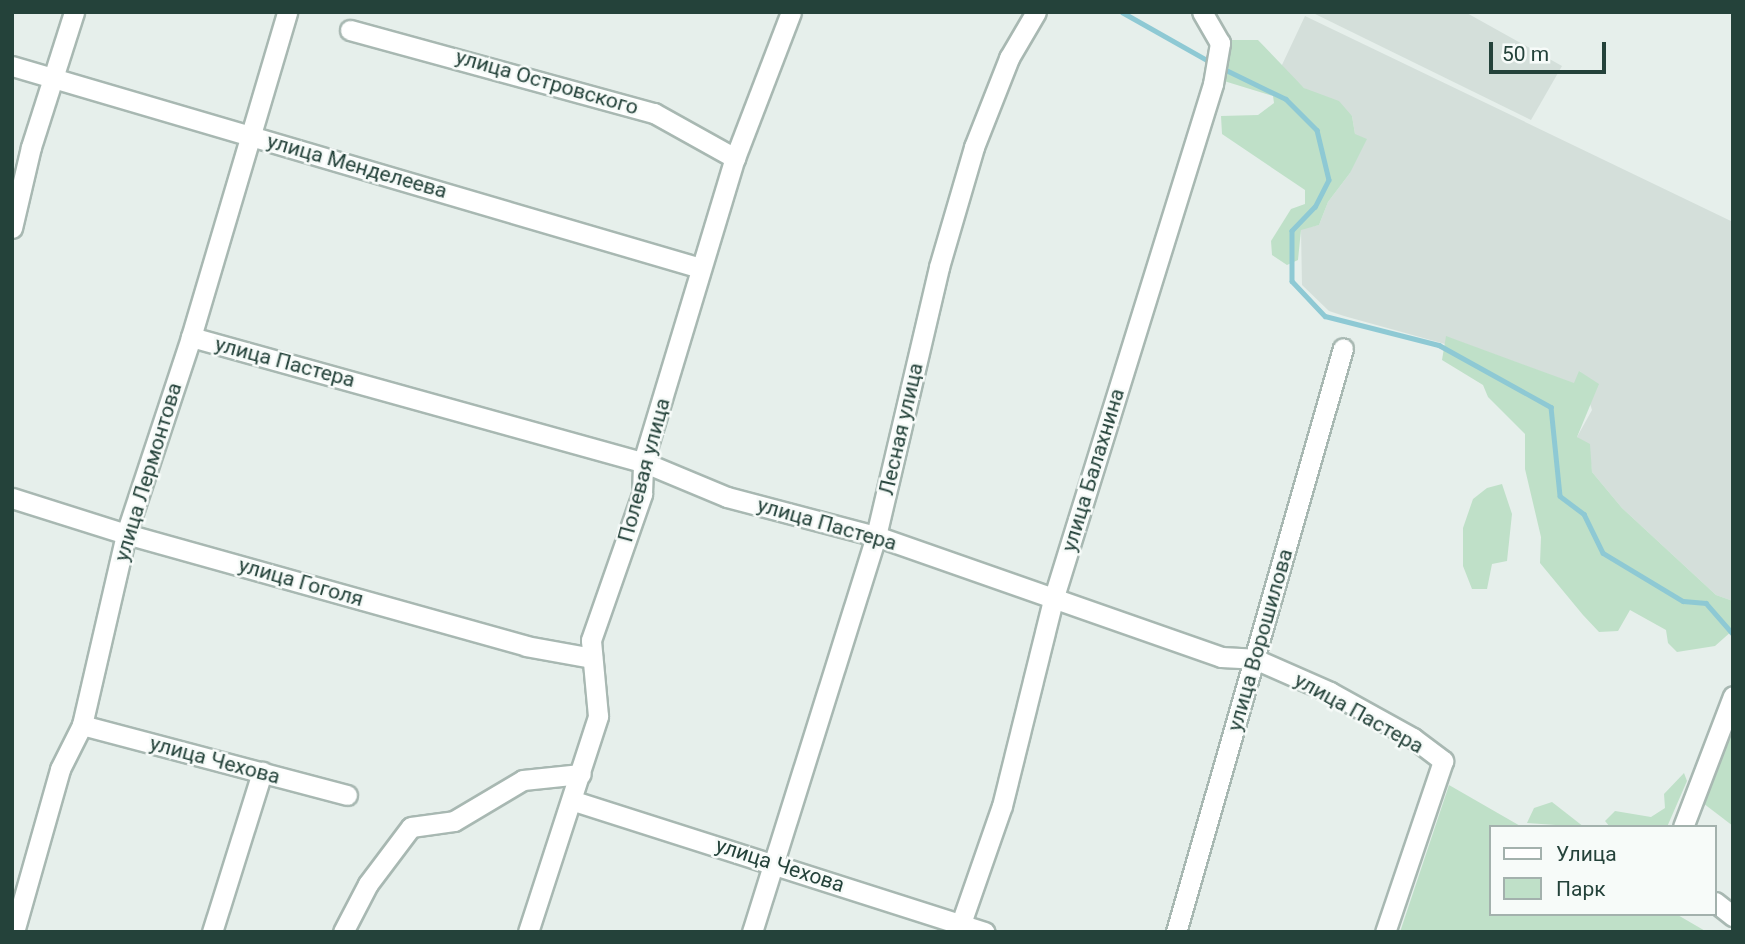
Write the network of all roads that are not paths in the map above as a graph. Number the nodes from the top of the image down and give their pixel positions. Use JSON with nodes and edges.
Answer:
{"nodes":[{"id":1,"x":74,"y":12,"type":"edge"},
{"id":2,"x":287,"y":12,"type":"edge"},
{"id":3,"x":791,"y":12,"type":"edge"},
{"id":4,"x":1037,"y":12,"type":"edge"},
{"id":5,"x":1202,"y":12,"type":"edge"},
{"id":6,"x":350,"y":30,"type":"dead end"},
{"id":7,"x":12,"y":66,"type":"edge"},
{"id":8,"x":52,"y":80,"type":"junction"},
{"id":9,"x":251,"y":135,"type":"junction"},
{"id":10,"x":735,"y":158,"type":"junction"},
{"id":11,"x":12,"y":229,"type":"edge"},
{"id":12,"x":700,"y":268,"type":"junction"},
{"id":13,"x":191,"y":337,"type":"junction"},
{"id":14,"x":1343,"y":348,"type":"dead end"},
{"id":15,"x":643,"y":462,"type":"junction"},
{"id":16,"x":12,"y":498,"type":"edge"},
{"id":17,"x":126,"y":534,"type":"junction"},
{"id":18,"x":876,"y":536,"type":"junction"},
{"id":19,"x":1053,"y":600,"type":"junction"},
{"id":20,"x":592,"y":658,"type":"junction"},
{"id":21,"x":1255,"y":659,"type":"junction"},
{"id":22,"x":1733,"y":696,"type":"edge"},
{"id":23,"x":82,"y":725,"type":"junction"},
{"id":24,"x":261,"y":772,"type":"junction"},
{"id":25,"x":581,"y":774,"type":"junction"},
{"id":26,"x":347,"y":795,"type":"dead end"},
{"id":27,"x":573,"y":801,"type":"junction"},
{"id":28,"x":1684,"y":825,"type":"edge"},
{"id":29,"x":774,"y":862,"type":"junction"},
{"id":30,"x":1717,"y":904,"type":"edge"},
{"id":31,"x":1733,"y":916,"type":"edge"},
{"id":32,"x":960,"y":927,"type":"edge"},
{"id":33,"x":14,"y":932,"type":"edge"},
{"id":34,"x":212,"y":932,"type":"edge"},
{"id":35,"x":342,"y":932,"type":"edge"},
{"id":36,"x":528,"y":932,"type":"edge"},
{"id":37,"x":752,"y":932,"type":"edge"},
{"id":38,"x":985,"y":932,"type":"edge"},
{"id":39,"x":1176,"y":932,"type":"edge"},
{"id":40,"x":1385,"y":932,"type":"edge"}],
"edges":[{"from":1,"to":8,"type":"street"},
{"from":2,"to":9,"type":"street","name":"улица Лермонтова"},
{"from":3,"to":10,"type":"street","name":"Полевая улица"},
{"from":4,"to":18,"type":"street","name":"Лесная улица"},
{"from":5,"to":19,"type":"street","name":"улица Балахнина"},
{"from":6,"to":10,"type":"street","name":"улица Островского"},
{"from":7,"to":8,"type":"street","name":"улица Менделеева"},
{"from":8,"to":9,"type":"street","name":"улица Менделеева"},
{"from":8,"to":11,"type":"street"},
{"from":9,"to":12,"type":"street","name":"улица Менделеева"},
{"from":9,"to":13,"type":"street","name":"улица Лермонтова"},
{"from":10,"to":12,"type":"street","name":"Полевая улица"},
{"from":12,"to":15,"type":"street","name":"Полевая улица"},
{"from":13,"to":15,"type":"street","name":"улица Пастера"},
{"from":13,"to":17,"type":"street","name":"улица Лермонтова"},
{"from":14,"to":21,"type":"street","name":"улица Ворошилова"},
{"from":15,"to":18,"type":"street","name":"улица Пастера"},
{"from":15,"to":20,"type":"street","name":"Полевая улица"},
{"from":16,"to":17,"type":"street","name":"улица Гоголя"},
{"from":17,"to":20,"type":"street","name":"улица Гоголя"},
{"from":17,"to":23,"type":"street","name":"улица Лермонтова"},
{"from":18,"to":19,"type":"street","name":"улица Пастера"},
{"from":18,"to":29,"type":"street","name":"Лесная улица"},
{"from":19,"to":21,"type":"street","name":"улица Пастера"},
{"from":19,"to":32,"type":"street","name":"улица Балахнина"},
{"from":20,"to":25,"type":"street","name":"Полевая улица"},
{"from":21,"to":39,"type":"street","name":"улица Ворошилова"},
{"from":21,"to":40,"type":"street","name":"улица Пастера"},
{"from":22,"to":28,"type":"street"},
{"from":23,"to":24,"type":"street","name":"улица Чехова"},
{"from":23,"to":33,"type":"street","name":"улица Лермонтова"},
{"from":24,"to":26,"type":"street","name":"улица Чехова"},
{"from":24,"to":34,"type":"street"},
{"from":25,"to":27,"type":"street","name":"Полевая улица"},
{"from":25,"to":35,"type":"street"},
{"from":27,"to":29,"type":"street","name":"улица Чехова"},
{"from":27,"to":36,"type":"street","name":"Полевая улица"},
{"from":29,"to":32,"type":"street","name":"улица Чехова"},
{"from":29,"to":37,"type":"street","name":"Лесная улица"},
{"from":30,"to":31,"type":"street"},
{"from":32,"to":38,"type":"street","name":"улица Чехова"}]}
